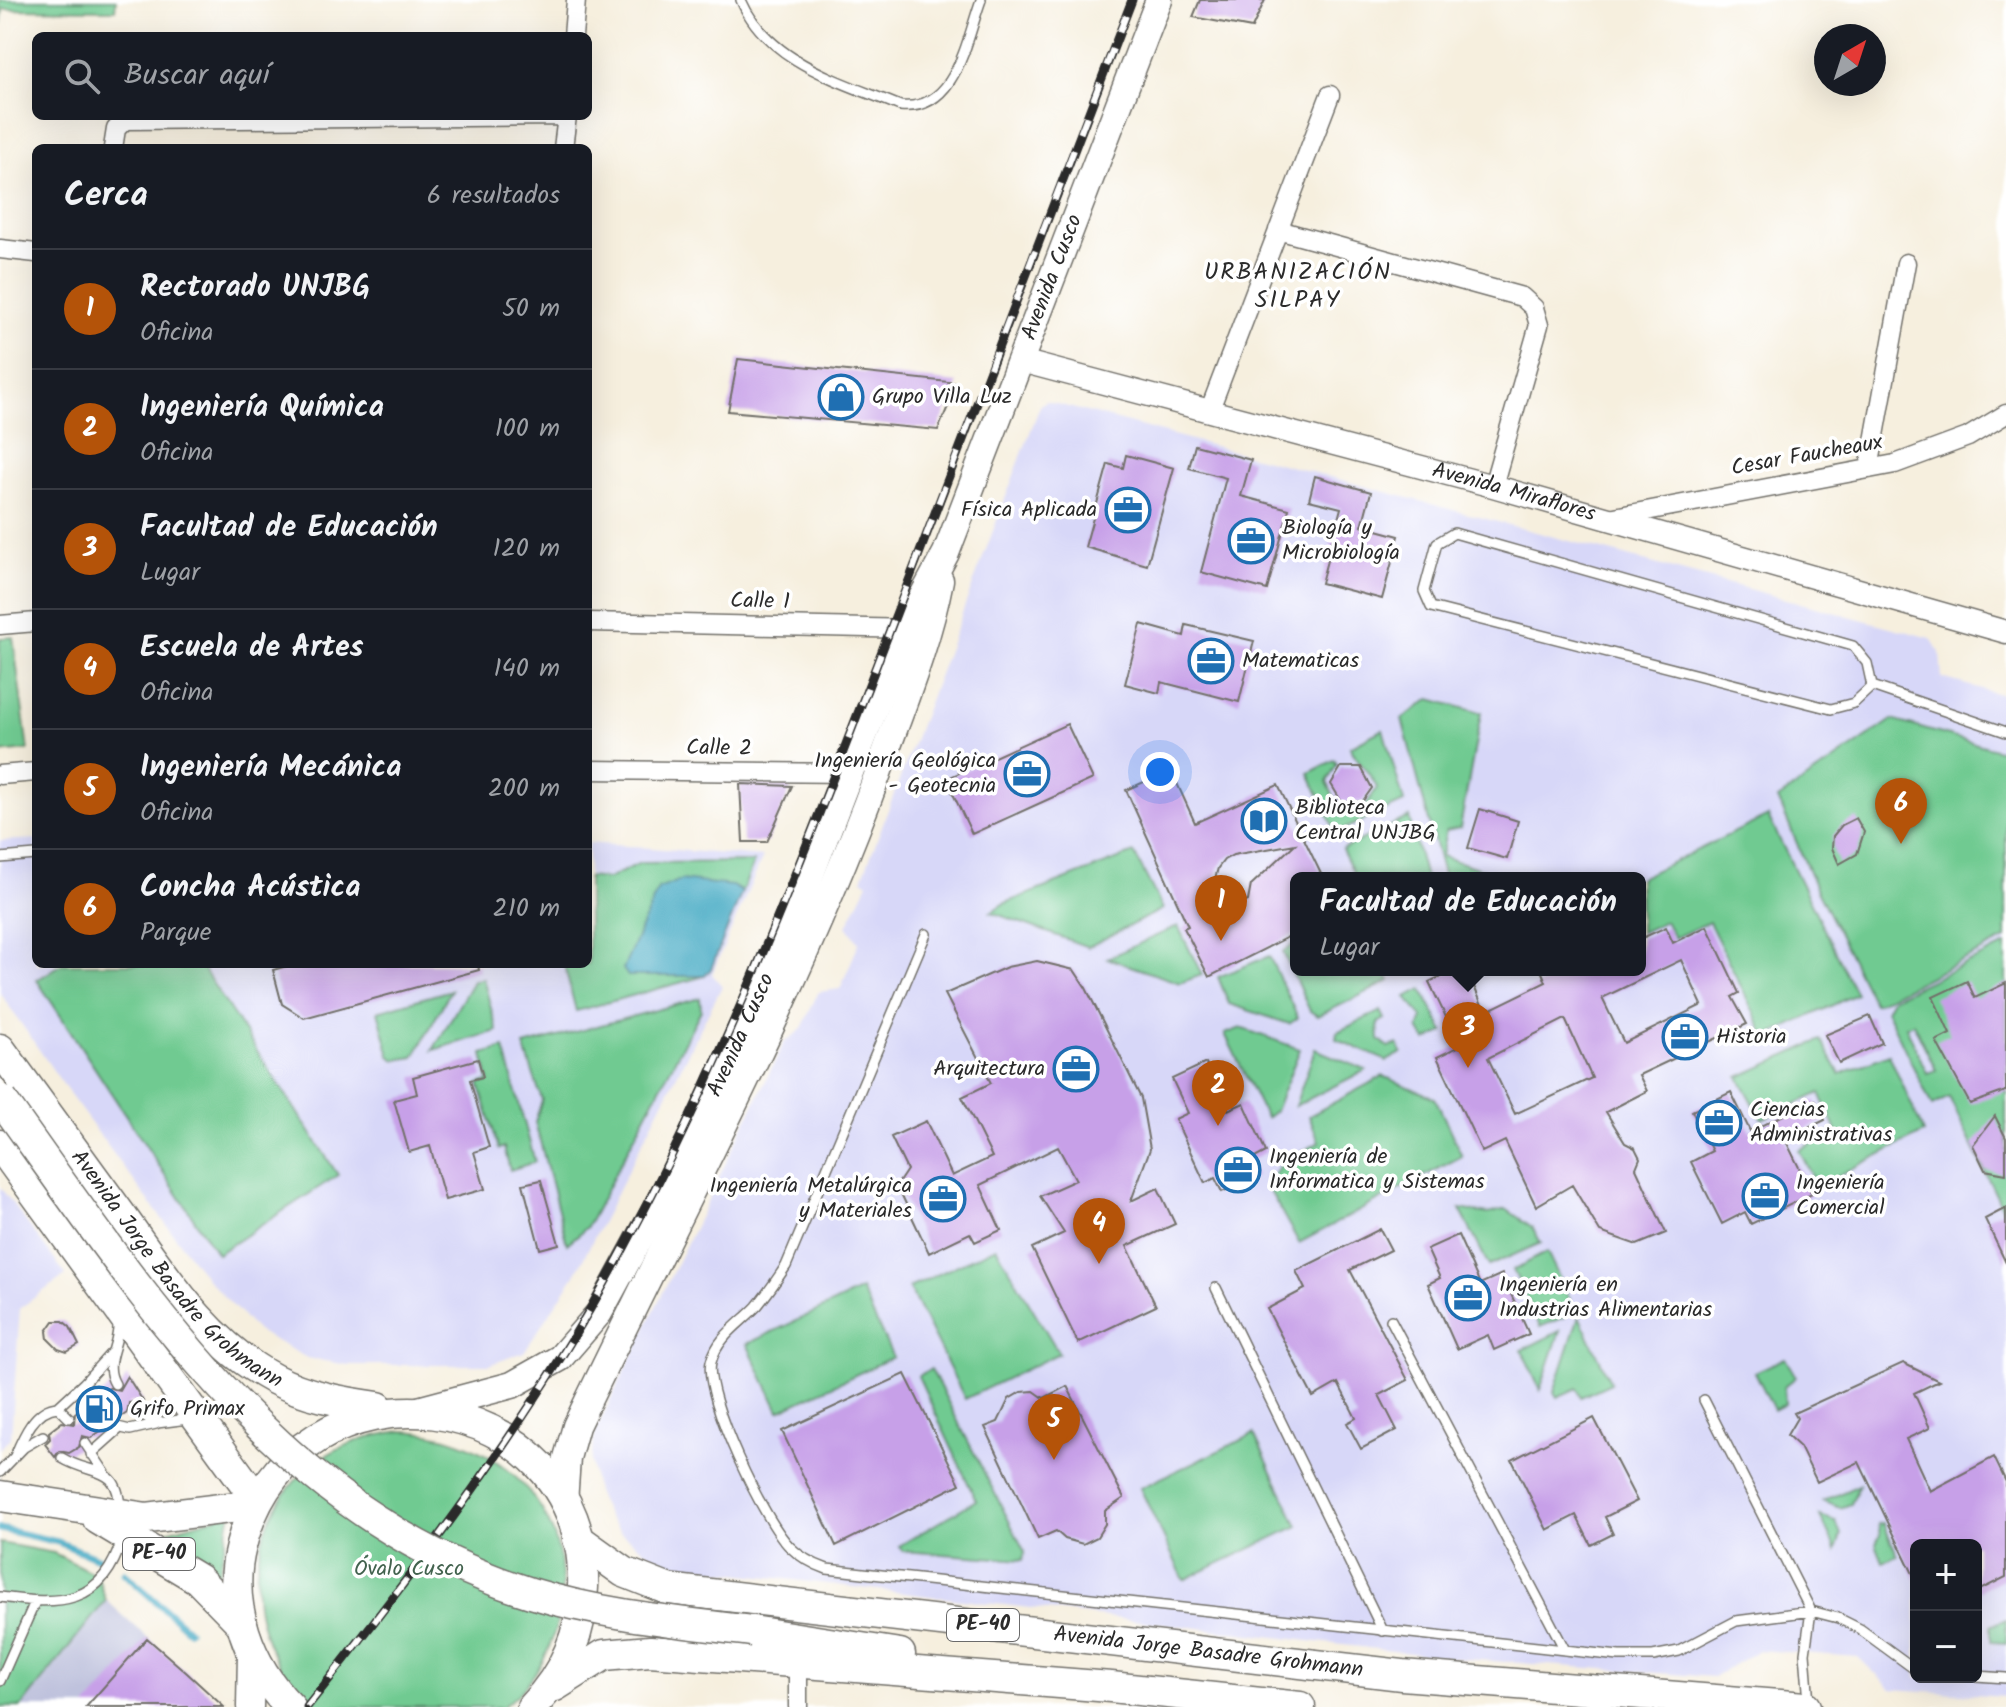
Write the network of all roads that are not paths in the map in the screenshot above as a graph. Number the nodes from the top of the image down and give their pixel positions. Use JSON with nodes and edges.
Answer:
{"nodes":[{"id":1,"x":576,"y":0,"type":"edge"},
{"id":2,"x":741,"y":0,"type":"edge"},
{"id":3,"x":981,"y":0,"type":"edge"},
{"id":4,"x":1159,"y":0,"type":"edge"},
{"id":5,"x":573,"y":32,"type":"edge"},
{"id":6,"x":1330,"y":95,"type":"dead end"},
{"id":7,"x":125,"y":120,"type":"edge"},
{"id":8,"x":566,"y":120,"type":"edge"},
{"id":9,"x":114,"y":144,"type":"edge"},
{"id":10,"x":564,"y":144,"type":"edge"},
{"id":11,"x":1278,"y":230,"type":"junction"},
{"id":12,"x":0,"y":249,"type":"edge"},
{"id":13,"x":32,"y":253,"type":"edge"},
{"id":14,"x":1906,"y":263,"type":"dead end"},
{"id":15,"x":1021,"y":361,"type":"junction"},
{"id":16,"x":1210,"y":409,"type":"junction"},
{"id":17,"x":2006,"y":414,"type":"edge"},
{"id":18,"x":1869,"y":469,"type":"junction"},
{"id":19,"x":1493,"y":486,"type":"junction"},
{"id":20,"x":1607,"y":519,"type":"junction"},
{"id":21,"x":946,"y":553,"type":"junction"},
{"id":22,"x":32,"y":622,"type":"edge"},
{"id":23,"x":592,"y":622,"type":"edge"},
{"id":24,"x":0,"y":625,"type":"edge"},
{"id":25,"x":931,"y":628,"type":"junction"},
{"id":26,"x":905,"y":629,"type":"junction"},
{"id":27,"x":2006,"y":632,"type":"edge"},
{"id":28,"x":1872,"y":686,"type":"junction"},
{"id":29,"x":2006,"y":732,"type":"edge"},
{"id":30,"x":592,"y":770,"type":"edge"},
{"id":31,"x":32,"y":772,"type":"edge"},
{"id":32,"x":850,"y":773,"type":"junction"},
{"id":33,"x":0,"y":775,"type":"edge"},
{"id":34,"x":32,"y":855,"type":"edge"},
{"id":35,"x":0,"y":858,"type":"edge"},
{"id":36,"x":926,"y":934,"type":"dead end"},
{"id":37,"x":0,"y":1049,"type":"edge"},
{"id":38,"x":1,"y":1098,"type":"edge"},
{"id":39,"x":0,"y":1145,"type":"edge"},
{"id":40,"x":1216,"y":1288,"type":"dead end"},
{"id":41,"x":116,"y":1303,"type":"junction"},
{"id":42,"x":1391,"y":1320,"type":"dead end"},
{"id":43,"x":111,"y":1353,"type":"junction"},
{"id":44,"x":84,"y":1383,"type":"junction"},
{"id":45,"x":115,"y":1384,"type":"dead end"},
{"id":46,"x":1704,"y":1400,"type":"dead end"},
{"id":47,"x":90,"y":1402,"type":"dead end"},
{"id":48,"x":58,"y":1407,"type":"junction"},
{"id":49,"x":133,"y":1409,"type":"dead end"},
{"id":50,"x":411,"y":1410,"type":"junction"},
{"id":51,"x":69,"y":1418,"type":"dead end"},
{"id":52,"x":157,"y":1423,"type":"junction"},
{"id":53,"x":43,"y":1436,"type":"dead end"},
{"id":54,"x":212,"y":1438,"type":"junction"},
{"id":55,"x":85,"y":1443,"type":"dead end"},
{"id":56,"x":91,"y":1454,"type":"junction"},
{"id":57,"x":15,"y":1456,"type":"junction"},
{"id":58,"x":62,"y":1458,"type":"dead end"},
{"id":59,"x":0,"y":1472,"type":"edge"},
{"id":60,"x":107,"y":1476,"type":"junction"},
{"id":61,"x":0,"y":1496,"type":"edge"},
{"id":62,"x":256,"y":1502,"type":"junction"},
{"id":63,"x":564,"y":1503,"type":"junction"},
{"id":64,"x":122,"y":1524,"type":"junction"},
{"id":65,"x":578,"y":1539,"type":"junction"},
{"id":66,"x":0,"y":1597,"type":"edge"},
{"id":67,"x":35,"y":1602,"type":"junction"},
{"id":68,"x":1811,"y":1611,"type":"junction"},
{"id":69,"x":752,"y":1631,"type":"junction"},
{"id":70,"x":1383,"y":1631,"type":"junction"},
{"id":71,"x":246,"y":1638,"type":"junction"},
{"id":72,"x":1102,"y":1641,"type":"junction"},
{"id":73,"x":1565,"y":1650,"type":"junction"},
{"id":74,"x":798,"y":1665,"type":"junction"},
{"id":75,"x":1910,"y":1666,"type":"edge"},
{"id":76,"x":1982,"y":1676,"type":"edge"},
{"id":77,"x":2006,"y":1678,"type":"edge"},
{"id":78,"x":0,"y":1681,"type":"edge"},
{"id":79,"x":1111,"y":1687,"type":"junction"},
{"id":80,"x":538,"y":1701,"type":"edge"},
{"id":81,"x":250,"y":1707,"type":"edge"},
{"id":82,"x":290,"y":1707,"type":"edge"},
{"id":83,"x":798,"y":1707,"type":"edge"},
{"id":84,"x":1300,"y":1707,"type":"edge"},
{"id":85,"x":1807,"y":1707,"type":"edge"}],
"edges":[{"from":1,"to":5,"type":"street"},
{"from":2,"to":3,"type":"lane"},
{"from":4,"to":15,"type":"main road","name":"Avenida Cusco"},
{"from":6,"to":11,"type":"street"},
{"from":7,"to":9,"type":"street"},
{"from":8,"to":10,"type":"street"},
{"from":11,"to":16,"type":"street"},
{"from":11,"to":19,"type":"street"},
{"from":12,"to":13,"type":"street"},
{"from":14,"to":18,"type":"street"},
{"from":15,"to":16,"type":"street","name":"Avenida Miraflores"},
{"from":15,"to":21,"type":"main road","name":"Avenida Cusco"},
{"from":16,"to":19,"type":"street","name":"Avenida Miraflores"},
{"from":17,"to":18,"type":"street","name":"Cesar Faucheaux"},
{"from":18,"to":20,"type":"street","name":"Cesar Faucheaux"},
{"from":19,"to":20,"type":"street","name":"Avenida Miraflores"},
{"from":20,"to":27,"type":"street","name":"Avenida Miraflores"},
{"from":21,"to":25,"type":"main road","name":"Avenida Cusco"},
{"from":21,"to":26,"type":"main road","name":"Avenida Cusco"},
{"from":22,"to":24,"type":"street"},
{"from":23,"to":26,"type":"street","name":"Calle 1"},
{"from":25,"to":26,"type":"street","name":"Calle 1"},
{"from":25,"to":63,"type":"main road","name":"Avenida Cusco"},
{"from":26,"to":32,"type":"main road","name":"Avenida Cusco"},
{"from":28,"to":28,"type":"lane"},
{"from":28,"to":29,"type":"lane"},
{"from":30,"to":32,"type":"street","name":"Calle 2"},
{"from":31,"to":33,"type":"street"},
{"from":32,"to":50,"type":"main road","name":"Avenida Cusco"},
{"from":34,"to":35,"type":"lane"},
{"from":36,"to":70,"type":"lane"},
{"from":37,"to":50,"type":"main road","name":"Avenida Jorge Basadre Grohmann"},
{"from":38,"to":69,"type":"main road","bridge":true},
{"from":39,"to":41,"type":"main road"},
{"from":40,"to":70,"type":"lane"},
{"from":41,"to":43,"type":"lane"},
{"from":41,"to":54,"type":"main road"},
{"from":42,"to":73,"type":"lane"},
{"from":43,"to":44,"type":"lane"},
{"from":43,"to":45,"type":"lane"},
{"from":44,"to":47,"type":"lane"},
{"from":44,"to":48,"type":"lane"},
{"from":46,"to":68,"type":"lane"},
{"from":48,"to":51,"type":"lane"},
{"from":48,"to":57,"type":"lane"},
{"from":49,"to":52,"type":"lane"},
{"from":50,"to":62,"type":"main road"},
{"from":50,"to":63,"type":"main road"},
{"from":52,"to":54,"type":"lane"},
{"from":52,"to":56,"type":"lane"},
{"from":53,"to":57,"type":"lane"},
{"from":54,"to":62,"type":"main road"},
{"from":55,"to":56,"type":"lane"},
{"from":56,"to":60,"type":"lane"},
{"from":57,"to":59,"type":"lane"},
{"from":58,"to":60,"type":"lane"},
{"from":60,"to":64,"type":"lane"},
{"from":61,"to":64,"type":"main road","number":"PE-40"},
{"from":62,"to":64,"type":"main road","number":"PE-40"},
{"from":62,"to":71,"type":"main road"},
{"from":63,"to":65,"type":"main road"},
{"from":64,"to":67,"type":"lane"},
{"from":64,"to":71,"type":"main road","number":"PE-40"},
{"from":65,"to":72,"type":"main road","name":"Avenida Jorge Basadre Grohmann","number":"PE-40"},
{"from":65,"to":80,"type":"main road"},
{"from":66,"to":67,"type":"lane"},
{"from":67,"to":78,"type":"lane"},
{"from":68,"to":73,"type":"lane"},
{"from":68,"to":75,"type":"lane"},
{"from":68,"to":85,"type":"lane"},
{"from":69,"to":72,"type":"main road"},
{"from":69,"to":79,"type":"main road"},
{"from":70,"to":73,"type":"lane"},
{"from":71,"to":81,"type":"main road"},
{"from":71,"to":82,"type":"main road"},
{"from":72,"to":85,"type":"main road","name":"Avenida Jorge Basadre Grohmann","number":"PE-40"},
{"from":74,"to":79,"type":"main road","name":"Avenida Jorge Basadre Grohmann"},
{"from":74,"to":80,"type":"main road","name":"Avenida Jorge Basadre Grohmann"},
{"from":74,"to":83,"type":"street"},
{"from":76,"to":77,"type":"lane"},
{"from":79,"to":84,"type":"main road","name":"Avenida Jorge Basadre Grohmann"}]}
